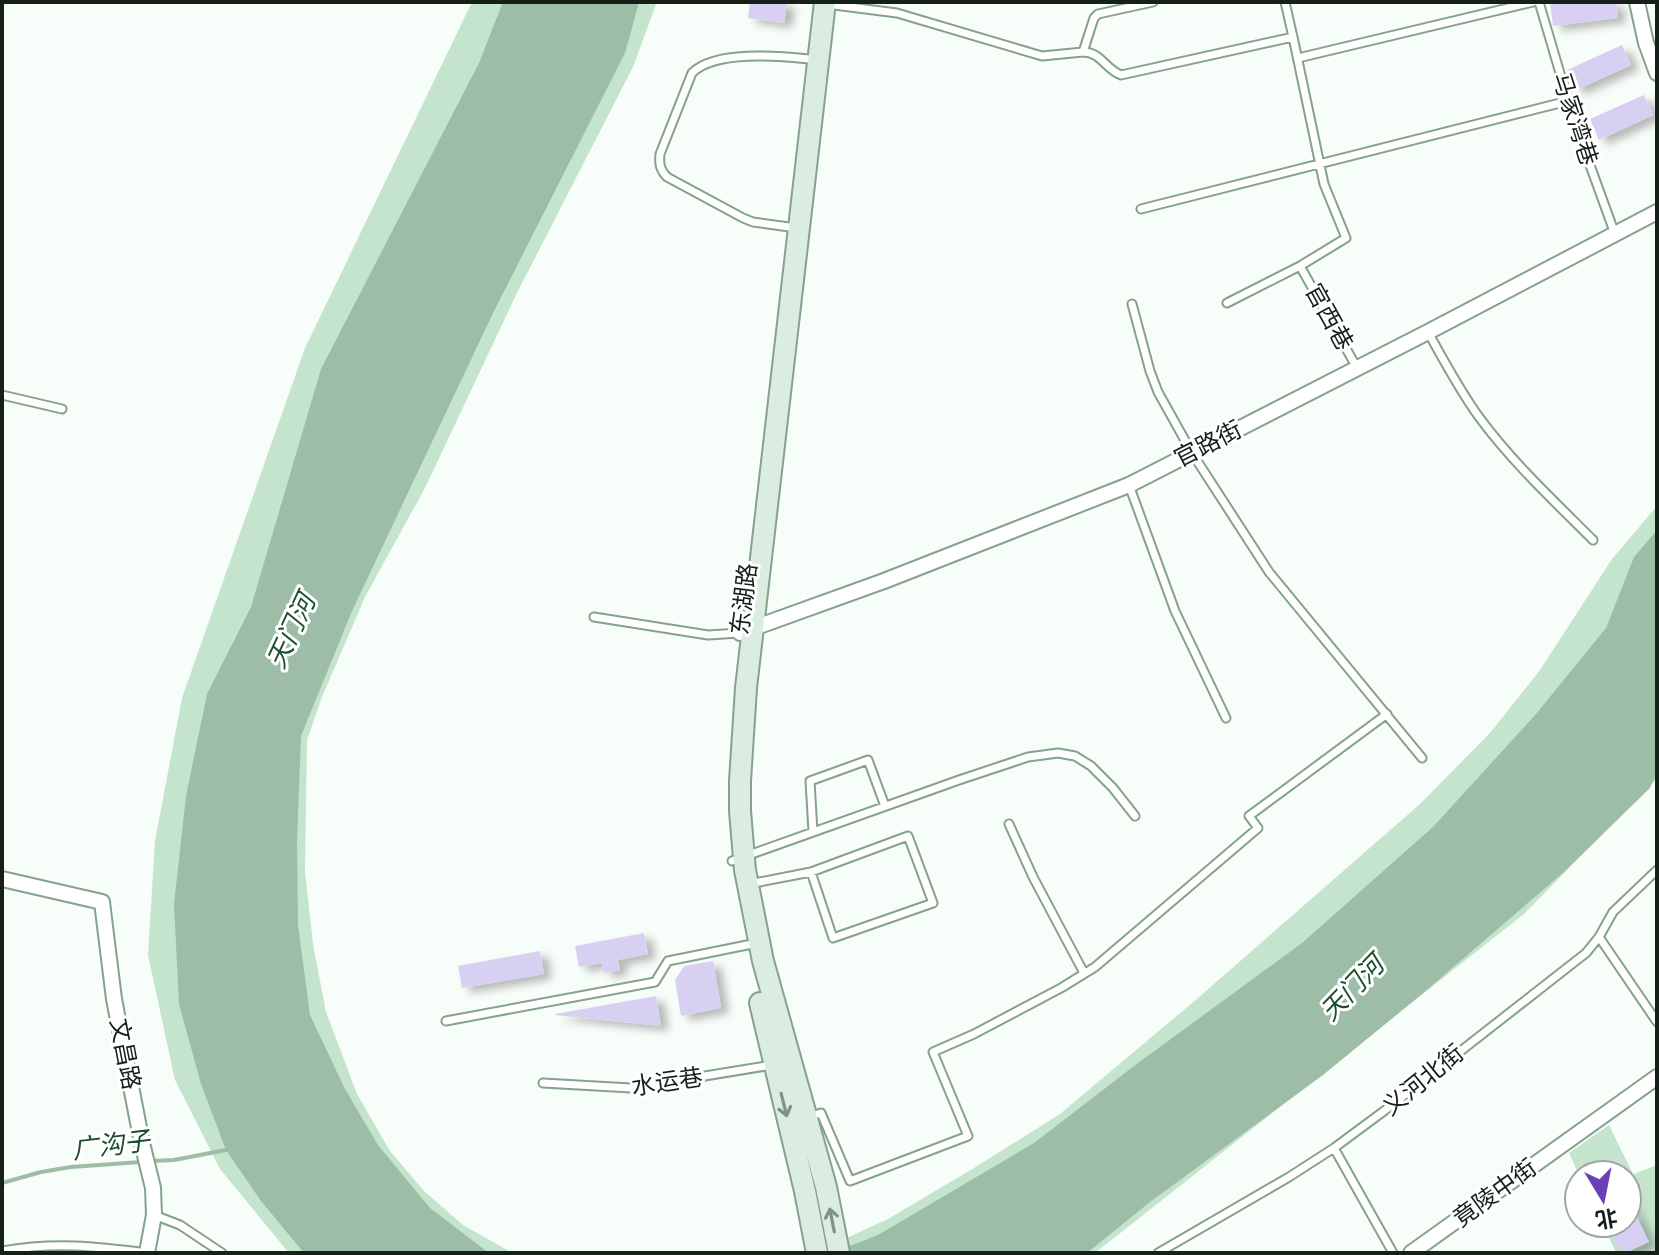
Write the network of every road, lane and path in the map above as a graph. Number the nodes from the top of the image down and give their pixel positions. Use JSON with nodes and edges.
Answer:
{"nodes":[{"id":1,"x":1153,"y":2,"type":"edge"},
{"id":2,"x":1285,"y":2,"type":"edge"},
{"id":3,"x":1533,"y":2,"type":"edge"},
{"id":4,"x":1539,"y":2,"type":"edge"},
{"id":5,"x":1637,"y":2,"type":"edge"},
{"id":6,"x":822,"y":3,"type":"edge"},
{"id":7,"x":1293,"y":37,"type":"junction"},
{"id":8,"x":1083,"y":52,"type":"junction"},
{"id":9,"x":1298,"y":58,"type":"junction"},
{"id":10,"x":809,"y":59,"type":"junction"},
{"id":11,"x":1657,"y":73,"type":"edge"},
{"id":12,"x":1568,"y":101,"type":"junction"},
{"id":13,"x":1320,"y":164,"type":"junction"},
{"id":14,"x":1141,"y":209,"type":"dead end"},
{"id":15,"x":1657,"y":212,"type":"edge"},
{"id":16,"x":789,"y":227,"type":"junction"},
{"id":17,"x":1615,"y":234,"type":"junction"},
{"id":18,"x":1300,"y":266,"type":"junction"},
{"id":19,"x":1227,"y":303,"type":"dead end"},
{"id":20,"x":1132,"y":304,"type":"dead end"},
{"id":21,"x":1428,"y":332,"type":"junction"},
{"id":22,"x":1357,"y":368,"type":"junction"},
{"id":23,"x":2,"y":395,"type":"edge"},
{"id":24,"x":62,"y":409,"type":"dead end"},
{"id":25,"x":1192,"y":453,"type":"junction"},
{"id":26,"x":1129,"y":485,"type":"junction"},
{"id":27,"x":1593,"y":540,"type":"dead end"},
{"id":28,"x":594,"y":617,"type":"dead end"},
{"id":29,"x":746,"y":631,"type":"junction"},
{"id":30,"x":1387,"y":714,"type":"junction"},
{"id":31,"x":1226,"y":718,"type":"dead end"},
{"id":32,"x":1422,"y":758,"type":"dead end"},
{"id":33,"x":885,"y":806,"type":"junction"},
{"id":34,"x":1135,"y":816,"type":"dead end"},
{"id":35,"x":1009,"y":824,"type":"dead end"},
{"id":36,"x":813,"y":832,"type":"junction"},
{"id":37,"x":738,"y":859,"type":"junction"},
{"id":38,"x":1657,"y":870,"type":"edge"},
{"id":39,"x":811,"y":872,"type":"junction"},
{"id":40,"x":2,"y":879,"type":"edge"},
{"id":41,"x":747,"y":884,"type":"junction"},
{"id":42,"x":1599,"y":937,"type":"junction"},
{"id":43,"x":753,"y":944,"type":"junction"},
{"id":44,"x":1084,"y":973,"type":"junction"},
{"id":45,"x":446,"y":1021,"type":"dead end"},
{"id":46,"x":1657,"y":1022,"type":"edge"},
{"id":47,"x":782,"y":1062,"type":"junction"},
{"id":48,"x":1657,"y":1077,"type":"edge"},
{"id":49,"x":543,"y":1083,"type":"dead end"},
{"id":50,"x":806,"y":1117,"type":"junction"},
{"id":51,"x":1334,"y":1148,"type":"junction"},
{"id":52,"x":154,"y":1215,"type":"junction"},
{"id":53,"x":2,"y":1251,"type":"edge"},
{"id":54,"x":147,"y":1253,"type":"edge"},
{"id":55,"x":222,"y":1253,"type":"edge"},
{"id":56,"x":817,"y":1253,"type":"edge"},
{"id":57,"x":839,"y":1253,"type":"edge"},
{"id":58,"x":1158,"y":1253,"type":"edge"},
{"id":59,"x":1393,"y":1253,"type":"edge"},
{"id":60,"x":1411,"y":1253,"type":"edge"}],
"edges":[{"from":1,"to":8,"type":"lane"},
{"from":2,"to":7,"type":"lane"},
{"from":3,"to":9,"type":"lane"},
{"from":4,"to":12,"type":"lane","name":"马家湾巷"},
{"from":5,"to":11,"type":"street"},
{"from":6,"to":8,"type":"lane"},
{"from":6,"to":10,"type":"main road","name":"东湖路"},
{"from":6,"to":29,"type":"main road","name":"东湖路"},
{"from":7,"to":8,"type":"lane"},
{"from":7,"to":9,"type":"lane"},
{"from":9,"to":13,"type":"lane"},
{"from":10,"to":16,"type":"main road","name":"东湖路"},
{"from":10,"to":16,"type":"lane"},
{"from":12,"to":13,"type":"lane"},
{"from":12,"to":17,"type":"lane","name":"马家湾巷"},
{"from":13,"to":14,"type":"lane"},
{"from":13,"to":18,"type":"lane"},
{"from":15,"to":17,"type":"street","name":"官路街"},
{"from":16,"to":29,"type":"main road","name":"东湖路"},
{"from":17,"to":21,"type":"street","name":"官路街"},
{"from":18,"to":19,"type":"lane"},
{"from":18,"to":22,"type":"lane","name":"官西巷"},
{"from":20,"to":25,"type":"lane"},
{"from":21,"to":22,"type":"street","name":"官路街"},
{"from":21,"to":27,"type":"lane"},
{"from":22,"to":25,"type":"street","name":"官路街"},
{"from":23,"to":24,"type":"lane"},
{"from":25,"to":26,"type":"street","name":"官路街"},
{"from":25,"to":30,"type":"lane"},
{"from":26,"to":29,"type":"street","name":"官路街"},
{"from":26,"to":31,"type":"lane"},
{"from":28,"to":29,"type":"lane"},
{"from":29,"to":37,"type":"main road","name":"东湖路"},
{"from":30,"to":32,"type":"lane"},
{"from":30,"to":44,"type":"lane"},
{"from":33,"to":34,"type":"lane"},
{"from":33,"to":36,"type":"lane"},
{"from":33,"to":36,"type":"lane"},
{"from":35,"to":44,"type":"lane"},
{"from":36,"to":37,"type":"lane"},
{"from":37,"to":41,"type":"main road","name":"东湖路"},
{"from":37,"to":43,"type":"main road","name":"东湖路"},
{"from":38,"to":42,"type":"lane","name":"义河北街"},
{"from":39,"to":39,"type":"lane"},
{"from":39,"to":41,"type":"lane"},
{"from":40,"to":52,"type":"street","name":"文昌路"},
{"from":41,"to":43,"type":"main road","name":"东湖路"},
{"from":42,"to":46,"type":"lane"},
{"from":42,"to":51,"type":"lane","name":"义河北街"},
{"from":43,"to":45,"type":"lane"},
{"from":43,"to":47,"type":"main road","name":"东湖路"},
{"from":44,"to":50,"type":"lane"},
{"from":47,"to":49,"type":"lane","name":"水运巷"},
{"from":47,"to":50,"type":"main road","name":"东湖路"},
{"from":47,"to":56,"type":"main road","name":"东湖路","one_way":true},
{"from":48,"to":60,"type":"street","name":"竟陵中街"},
{"from":57,"to":50,"type":"main road","name":"东湖路","one_way":true},
{"from":51,"to":58,"type":"lane","name":"义河北街"},
{"from":51,"to":59,"type":"lane"},
{"from":52,"to":54,"type":"street","name":"文昌路"},
{"from":52,"to":55,"type":"lane"},
{"from":53,"to":54,"type":"lane"}]}
